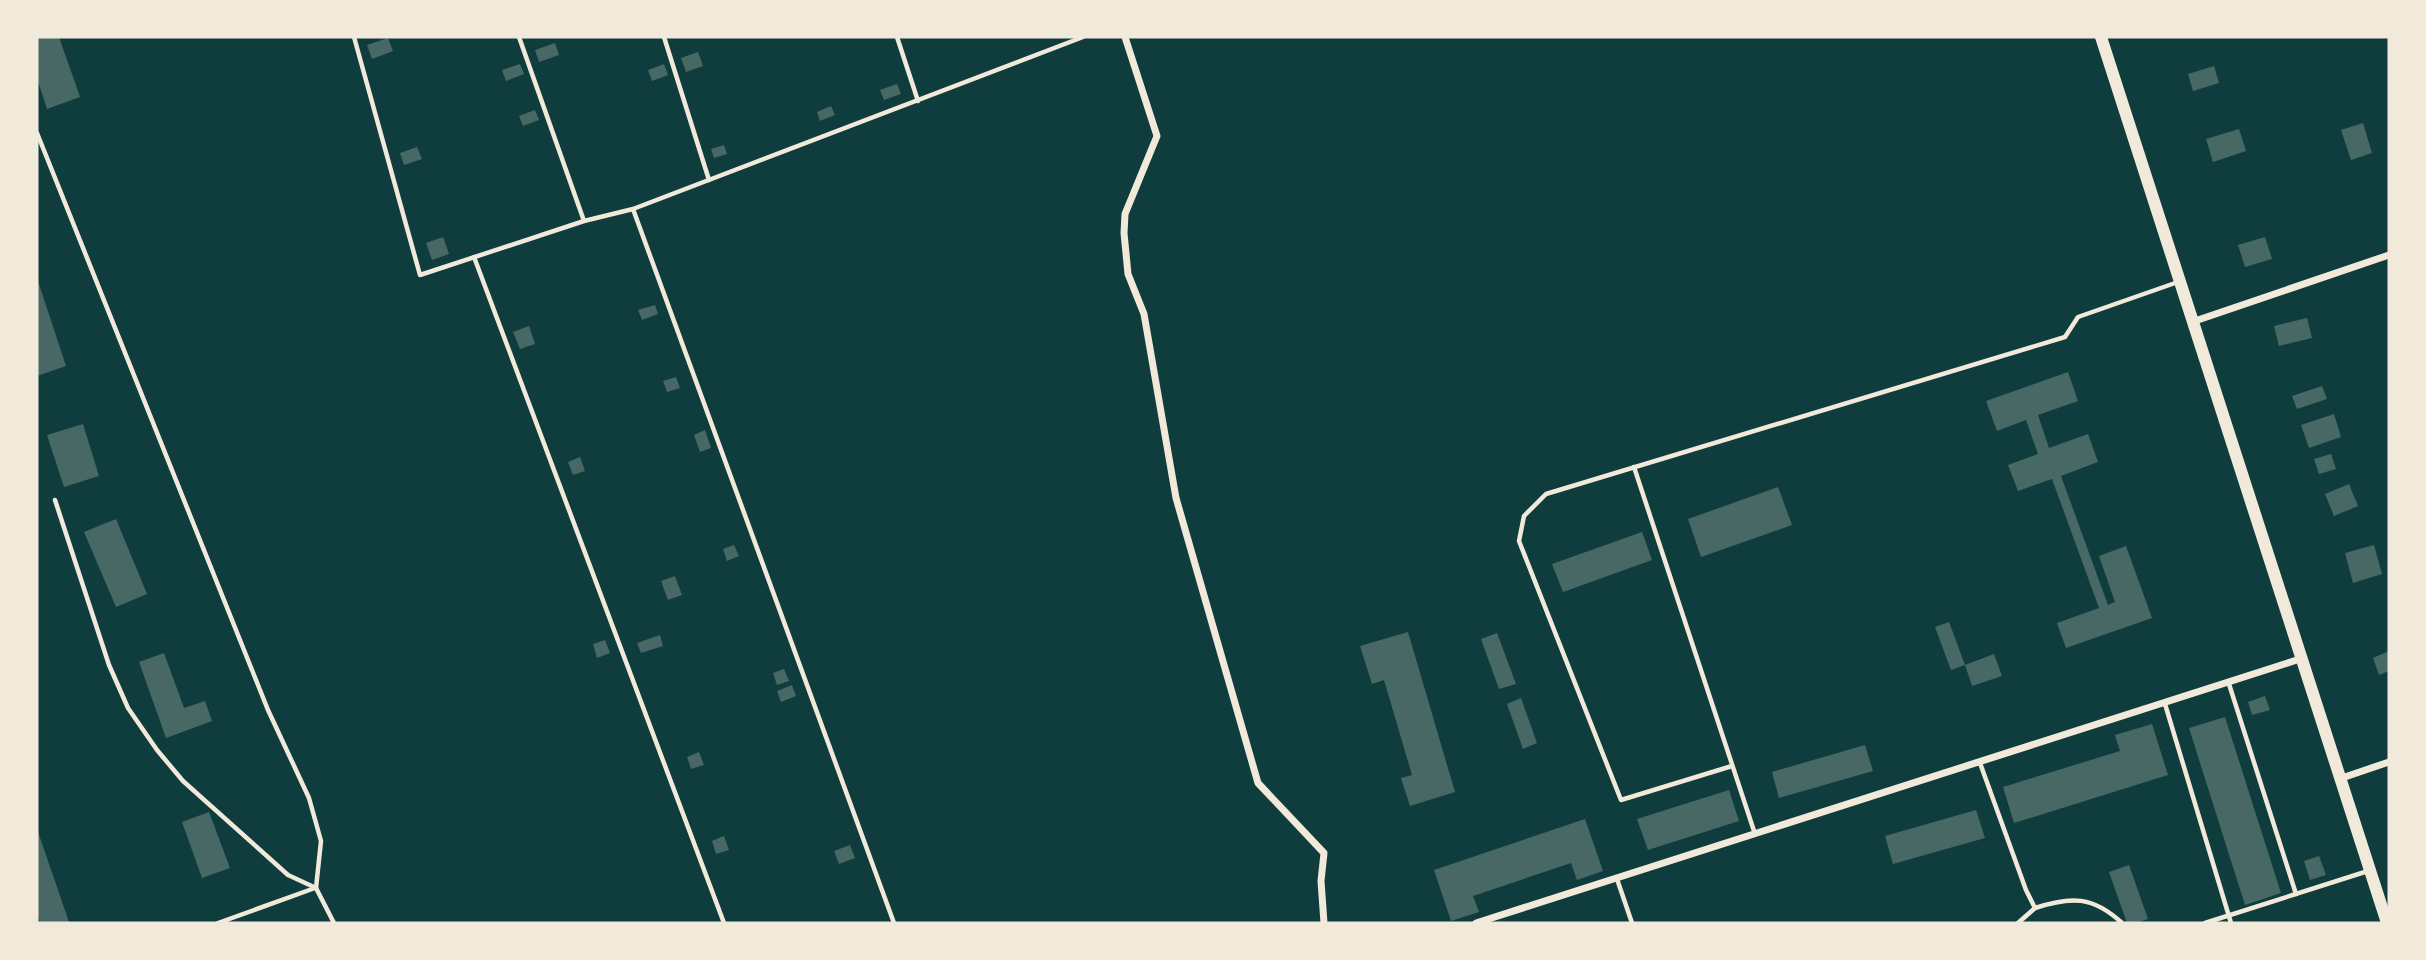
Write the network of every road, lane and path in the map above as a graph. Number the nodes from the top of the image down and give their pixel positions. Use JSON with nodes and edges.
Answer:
{"nodes":[{"id":1,"x":354,"y":37,"type":"edge"},
{"id":2,"x":519,"y":37,"type":"edge"},
{"id":3,"x":664,"y":37,"type":"edge"},
{"id":4,"x":897,"y":37,"type":"edge"},
{"id":5,"x":1083,"y":37,"type":"edge"},
{"id":6,"x":1125,"y":37,"type":"edge"},
{"id":7,"x":2101,"y":37,"type":"edge"},
{"id":8,"x":918,"y":101,"type":"junction"},
{"id":9,"x":37,"y":133,"type":"edge"},
{"id":10,"x":709,"y":180,"type":"junction"},
{"id":11,"x":633,"y":209,"type":"junction"},
{"id":12,"x":584,"y":221,"type":"junction"},
{"id":13,"x":2389,"y":255,"type":"edge"},
{"id":14,"x":474,"y":257,"type":"junction"},
{"id":15,"x":2178,"y":282,"type":"junction"},
{"id":16,"x":2192,"y":322,"type":"junction"},
{"id":17,"x":1634,"y":467,"type":"junction"},
{"id":18,"x":55,"y":500,"type":"dead end"},
{"id":19,"x":2300,"y":659,"type":"junction"},
{"id":20,"x":2229,"y":684,"type":"junction"},
{"id":21,"x":2165,"y":704,"type":"junction"},
{"id":22,"x":2389,"y":762,"type":"edge"},
{"id":23,"x":1980,"y":763,"type":"junction"},
{"id":24,"x":1732,"y":766,"type":"junction"},
{"id":25,"x":2340,"y":779,"type":"junction"},
{"id":26,"x":1755,"y":835,"type":"junction"},
{"id":27,"x":2370,"y":870,"type":"junction"},
{"id":28,"x":1617,"y":879,"type":"junction"},
{"id":29,"x":316,"y":888,"type":"junction"},
{"id":30,"x":2296,"y":894,"type":"junction"},
{"id":31,"x":2035,"y":908,"type":"junction"},
{"id":32,"x":2228,"y":916,"type":"junction"},
{"id":33,"x":218,"y":923,"type":"edge"},
{"id":34,"x":334,"y":923,"type":"edge"},
{"id":35,"x":724,"y":923,"type":"edge"},
{"id":36,"x":894,"y":923,"type":"edge"},
{"id":37,"x":1324,"y":923,"type":"edge"},
{"id":38,"x":1476,"y":923,"type":"edge"},
{"id":39,"x":1632,"y":923,"type":"edge"},
{"id":40,"x":2018,"y":923,"type":"edge"},
{"id":41,"x":2122,"y":923,"type":"edge"},
{"id":42,"x":2205,"y":923,"type":"edge"},
{"id":43,"x":2231,"y":923,"type":"edge"},
{"id":44,"x":2387,"y":923,"type":"edge"}],
"edges":[{"from":1,"to":14,"type":"lane"},
{"from":2,"to":12,"type":"lane"},
{"from":3,"to":10,"type":"lane"},
{"from":4,"to":8,"type":"lane"},
{"from":5,"to":8,"type":"lane"},
{"from":6,"to":37,"type":"street"},
{"from":7,"to":15,"type":"street"},
{"from":8,"to":10,"type":"lane"},
{"from":9,"to":29,"type":"lane"},
{"from":10,"to":11,"type":"lane"},
{"from":11,"to":12,"type":"lane"},
{"from":11,"to":36,"type":"lane"},
{"from":12,"to":14,"type":"lane"},
{"from":13,"to":16,"type":"street"},
{"from":14,"to":35,"type":"lane"},
{"from":15,"to":16,"type":"street"},
{"from":15,"to":17,"type":"lane"},
{"from":16,"to":19,"type":"street"},
{"from":17,"to":24,"type":"lane"},
{"from":17,"to":24,"type":"lane"},
{"from":18,"to":29,"type":"lane"},
{"from":19,"to":20,"type":"street"},
{"from":19,"to":25,"type":"street"},
{"from":20,"to":21,"type":"street"},
{"from":20,"to":30,"type":"lane"},
{"from":21,"to":23,"type":"street"},
{"from":21,"to":32,"type":"lane"},
{"from":22,"to":25,"type":"street"},
{"from":23,"to":26,"type":"street"},
{"from":23,"to":31,"type":"lane"},
{"from":24,"to":26,"type":"lane"},
{"from":25,"to":27,"type":"street"},
{"from":26,"to":28,"type":"street"},
{"from":27,"to":30,"type":"lane"},
{"from":27,"to":44,"type":"street"},
{"from":28,"to":38,"type":"street"},
{"from":28,"to":39,"type":"lane"},
{"from":29,"to":33,"type":"lane"},
{"from":29,"to":34,"type":"lane"},
{"from":30,"to":32,"type":"lane"},
{"from":31,"to":40,"type":"lane"},
{"from":31,"to":41,"type":"lane"},
{"from":32,"to":42,"type":"lane"},
{"from":32,"to":43,"type":"lane"}]}
